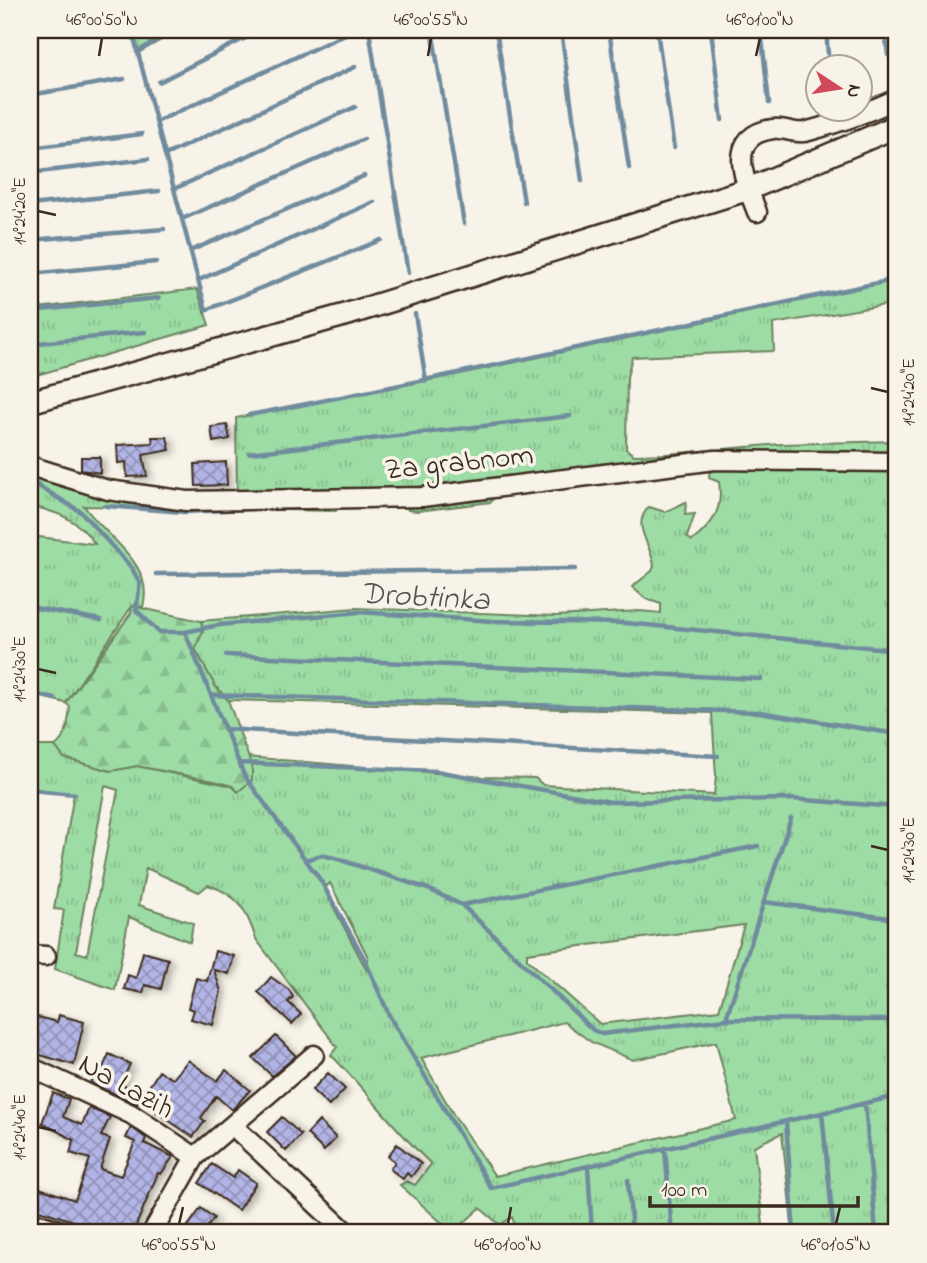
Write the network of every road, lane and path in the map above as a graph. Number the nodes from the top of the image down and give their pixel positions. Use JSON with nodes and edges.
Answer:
{"nodes":[{"id":1,"x":897,"y":99,"type":"edge"},
{"id":2,"x":897,"y":126,"type":"edge"},
{"id":3,"x":748,"y":189,"type":"junction"},
{"id":4,"x":757,"y":212,"type":"dead end"},
{"id":5,"x":30,"y":402,"type":"edge"},
{"id":6,"x":897,"y":462,"type":"edge"},
{"id":7,"x":30,"y":466,"type":"edge"},
{"id":8,"x":314,"y":1055,"type":"dead end"},
{"id":9,"x":30,"y":1067,"type":"edge"},
{"id":10,"x":233,"y":1126,"type":"junction"},
{"id":11,"x":195,"y":1157,"type":"junction"},
{"id":12,"x":30,"y":1221,"type":"edge"},
{"id":13,"x":67,"y":1233,"type":"edge"},
{"id":14,"x":152,"y":1233,"type":"edge"},
{"id":15,"x":346,"y":1233,"type":"edge"}],
"edges":[{"from":1,"to":3,"type":"street"},
{"from":2,"to":3,"type":"main road"},
{"from":3,"to":4,"type":"street"},
{"from":3,"to":5,"type":"main road"},
{"from":6,"to":7,"type":"street","name":"Za grabnom"},
{"from":8,"to":10,"type":"street","name":"Na Lazih"},
{"from":9,"to":11,"type":"street","name":"Na Lazih"},
{"from":10,"to":11,"type":"street","name":"Na Lazih"},
{"from":10,"to":15,"type":"street"},
{"from":11,"to":14,"type":"street","name":"Na Lazih"},
{"from":12,"to":13,"type":"street"}]}
